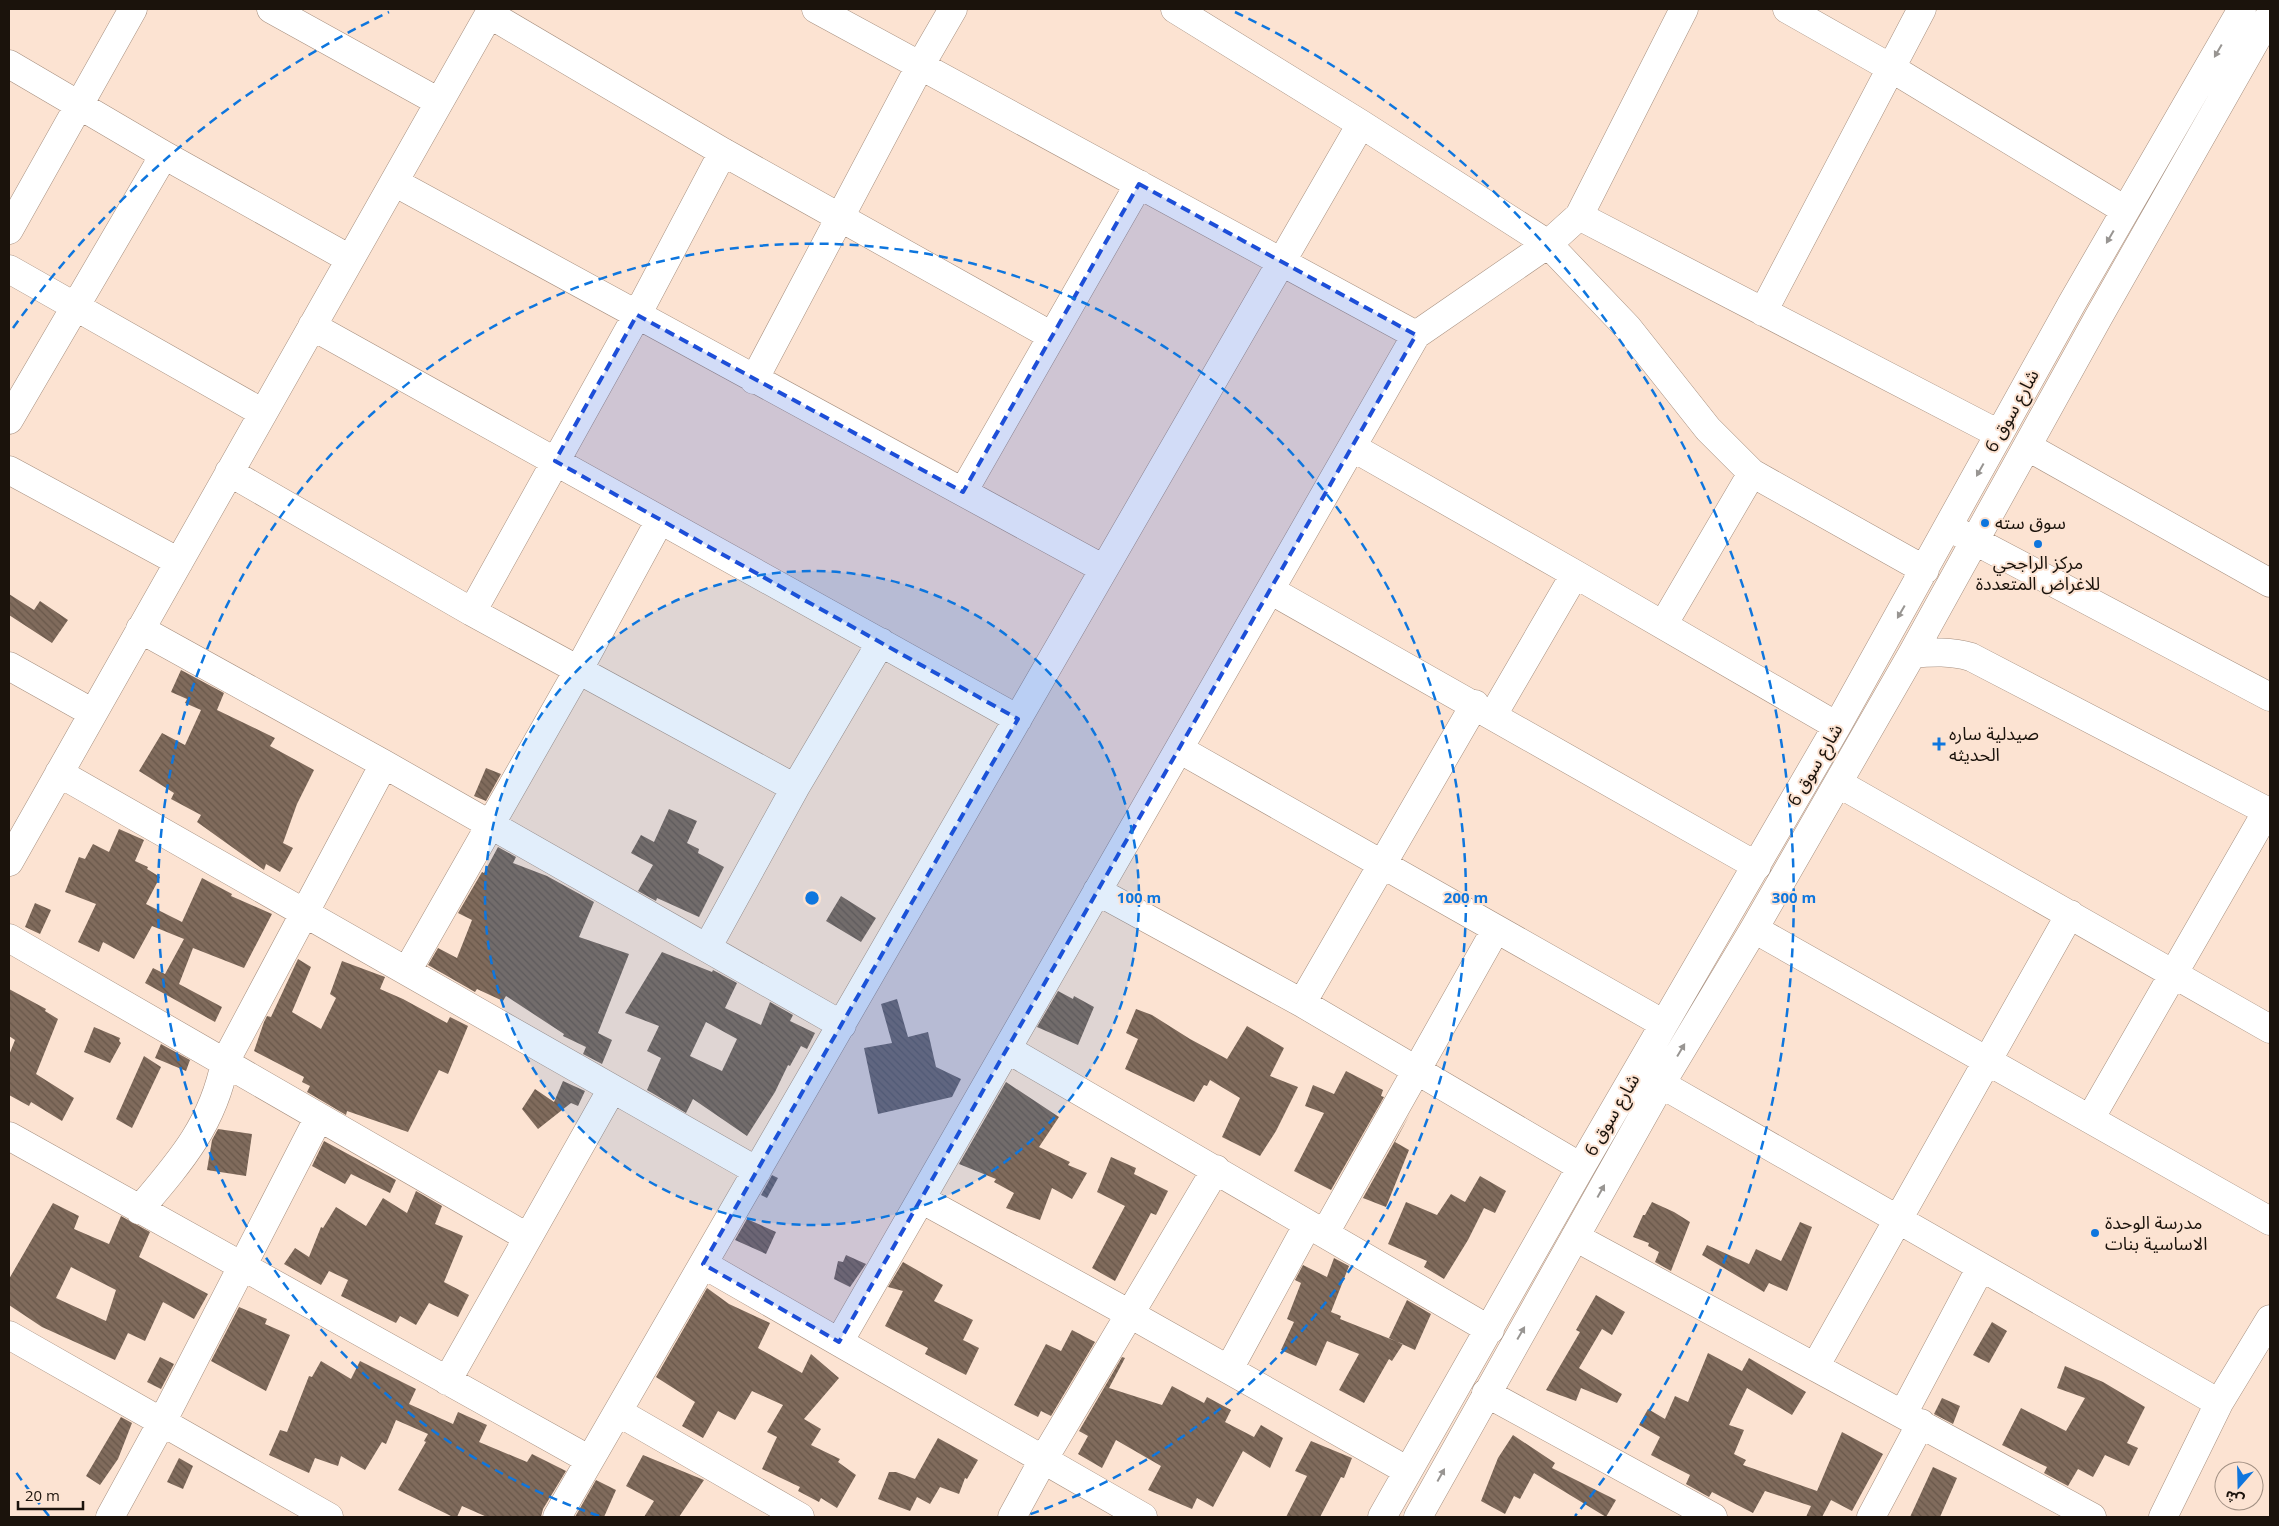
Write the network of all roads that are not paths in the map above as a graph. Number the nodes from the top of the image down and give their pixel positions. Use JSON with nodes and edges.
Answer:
{"nodes":[{"id":1,"x":133,"y":9,"type":"edge"},
{"id":2,"x":271,"y":9,"type":"edge"},
{"id":3,"x":953,"y":9,"type":"edge"},
{"id":4,"x":1175,"y":9,"type":"edge"},
{"id":5,"x":1684,"y":9,"type":"edge"},
{"id":6,"x":1787,"y":9,"type":"edge"},
{"id":7,"x":1922,"y":9,"type":"edge"},
{"id":8,"x":2242,"y":9,"type":"edge"},
{"id":9,"x":821,"y":10,"type":"edge"},
{"id":10,"x":491,"y":11,"type":"edge"},
{"id":11,"x":2270,"y":15,"type":"edge"},
{"id":12,"x":9,"y":64,"type":"edge"},
{"id":13,"x":920,"y":66,"type":"junction"},
{"id":14,"x":1891,"y":68,"type":"junction"},
{"id":15,"x":439,"y":102,"type":"junction"},
{"id":16,"x":78,"y":105,"type":"junction"},
{"id":17,"x":1361,"y":124,"type":"junction"},
{"id":18,"x":723,"y":152,"type":"junction"},
{"id":19,"x":164,"y":155,"type":"junction"},
{"id":20,"x":394,"y":182,"type":"junction"},
{"id":21,"x":1139,"y":184,"type":"junction"},
{"id":22,"x":2125,"y":210,"type":"junction"},
{"id":23,"x":1579,"y":216,"type":"junction"},
{"id":24,"x":840,"y":218,"type":"junction"},
{"id":25,"x":9,"y":230,"type":"edge"},
{"id":26,"x":1548,"y":244,"type":"junction"},
{"id":27,"x":350,"y":259,"type":"junction"},
{"id":28,"x":1282,"y":262,"type":"junction"},
{"id":29,"x":9,"y":269,"type":"edge"},
{"id":30,"x":75,"y":307,"type":"junction"},
{"id":31,"x":1763,"y":312,"type":"junction"},
{"id":32,"x":637,"y":315,"type":"junction"},
{"id":33,"x":312,"y":326,"type":"junction"},
{"id":34,"x":1416,"y":335,"type":"junction"},
{"id":35,"x":1052,"y":336,"type":"junction"},
{"id":36,"x":754,"y":380,"type":"junction"},
{"id":37,"x":263,"y":413,"type":"junction"},
{"id":38,"x":9,"y":420,"type":"edge"},
{"id":39,"x":2000,"y":434,"type":"junction"},
{"id":40,"x":2028,"y":446,"type":"junction"},
{"id":41,"x":1352,"y":447,"type":"junction"},
{"id":42,"x":555,"y":461,"type":"junction"},
{"id":43,"x":9,"y":470,"type":"edge"},
{"id":44,"x":229,"y":472,"type":"junction"},
{"id":45,"x":1752,"y":473,"type":"junction"},
{"id":46,"x":963,"y":492,"type":"junction"},
{"id":47,"x":660,"y":520,"type":"junction"},
{"id":48,"x":1949,"y":526,"type":"junction"},
{"id":49,"x":1976,"y":542,"type":"junction"},
{"id":50,"x":179,"y":562,"type":"junction"},
{"id":51,"x":1104,"y":569,"type":"junction"},
{"id":52,"x":1925,"y":570,"type":"junction"},
{"id":53,"x":1575,"y":574,"type":"junction"},
{"id":54,"x":2270,"y":583,"type":"edge"},
{"id":55,"x":1270,"y":590,"type":"junction"},
{"id":56,"x":472,"y":612,"type":"junction"},
{"id":57,"x":1663,"y":625,"type":"junction"},
{"id":58,"x":140,"y":629,"type":"junction"},
{"id":59,"x":881,"y":642,"type":"junction"},
{"id":60,"x":1912,"y":654,"type":"junction"},
{"id":61,"x":9,"y":666,"type":"edge"},
{"id":62,"x":579,"y":669,"type":"junction"},
{"id":63,"x":2270,"y":697,"type":"edge"},
{"id":64,"x":1484,"y":709,"type":"junction"},
{"id":65,"x":93,"y":713,"type":"junction"},
{"id":66,"x":1018,"y":719,"type":"junction"},
{"id":67,"x":1837,"y":726,"type":"junction"},
{"id":68,"x":1179,"y":749,"type":"junction"},
{"id":69,"x":384,"y":764,"type":"junction"},
{"id":70,"x":59,"y":773,"type":"junction"},
{"id":71,"x":1838,"y":783,"type":"junction"},
{"id":72,"x":795,"y":788,"type":"junction"},
{"id":73,"x":2268,"y":812,"type":"edge"},
{"id":74,"x":490,"y":824,"type":"junction"},
{"id":75,"x":9,"y":862,"type":"edge"},
{"id":76,"x":1382,"y":862,"type":"junction"},
{"id":77,"x":1757,"y":866,"type":"junction"},
{"id":78,"x":1098,"y":891,"type":"junction"},
{"id":79,"x":304,"y":913,"type":"junction"},
{"id":80,"x":2070,"y":914,"type":"junction"},
{"id":81,"x":1496,"y":929,"type":"junction"},
{"id":82,"x":1754,"y":929,"type":"junction"},
{"id":83,"x":9,"y":938,"type":"edge"},
{"id":84,"x":707,"y":948,"type":"junction"},
{"id":85,"x":407,"y":971,"type":"junction"},
{"id":86,"x":2174,"y":976,"type":"junction"},
{"id":87,"x":1302,"y":1003,"type":"junction"},
{"id":88,"x":1664,"y":1024,"type":"junction"},
{"id":89,"x":842,"y":1025,"type":"junction"},
{"id":90,"x":2270,"y":1029,"type":"edge"},
{"id":91,"x":1007,"y":1049,"type":"junction"},
{"id":92,"x":225,"y":1062,"type":"junction"},
{"id":93,"x":1986,"y":1062,"type":"junction"},
{"id":94,"x":1417,"y":1071,"type":"junction"},
{"id":95,"x":1661,"y":1084,"type":"junction"},
{"id":96,"x":612,"y":1089,"type":"junction"},
{"id":97,"x":319,"y":1117,"type":"junction"},
{"id":98,"x":2090,"y":1119,"type":"junction"},
{"id":99,"x":9,"y":1136,"type":"edge"},
{"id":100,"x":1582,"y":1167,"type":"junction"},
{"id":101,"x":1216,"y":1169,"type":"junction"},
{"id":102,"x":757,"y":1172,"type":"junction"},
{"id":103,"x":921,"y":1199,"type":"junction"},
{"id":104,"x":139,"y":1210,"type":"junction"},
{"id":105,"x":1898,"y":1220,"type":"junction"},
{"id":106,"x":2270,"y":1221,"type":"edge"},
{"id":107,"x":1317,"y":1228,"type":"junction"},
{"id":108,"x":527,"y":1237,"type":"junction"},
{"id":109,"x":1575,"y":1237,"type":"junction"},
{"id":110,"x":703,"y":1264,"type":"junction"},
{"id":111,"x":240,"y":1266,"type":"junction"},
{"id":112,"x":1981,"y":1266,"type":"junction"},
{"id":113,"x":1130,"y":1314,"type":"junction"},
{"id":114,"x":2270,"y":1319,"type":"edge"},
{"id":115,"x":1490,"y":1330,"type":"junction"},
{"id":116,"x":9,"y":1335,"type":"edge"},
{"id":117,"x":839,"y":1342,"type":"junction"},
{"id":118,"x":1815,"y":1367,"type":"junction"},
{"id":119,"x":1228,"y":1369,"type":"junction"},
{"id":120,"x":447,"y":1381,"type":"junction"},
{"id":121,"x":1486,"y":1393,"type":"junction"},
{"id":122,"x":2219,"y":1403,"type":"junction"},
{"id":123,"x":618,"y":1412,"type":"junction"},
{"id":124,"x":1912,"y":1419,"type":"junction"},
{"id":125,"x":162,"y":1422,"type":"junction"},
{"id":126,"x":590,"y":1460,"type":"junction"},
{"id":127,"x":1044,"y":1460,"type":"junction"},
{"id":128,"x":1408,"y":1471,"type":"junction"},
{"id":129,"x":2167,"y":1516,"type":"edge"},
{"id":130,"x":110,"y":1517,"type":"edge"},
{"id":131,"x":329,"y":1517,"type":"edge"},
{"id":132,"x":557,"y":1517,"type":"edge"},
{"id":133,"x":800,"y":1517,"type":"edge"},
{"id":134,"x":1012,"y":1517,"type":"edge"},
{"id":135,"x":1143,"y":1517,"type":"edge"},
{"id":136,"x":1382,"y":1517,"type":"edge"},
{"id":137,"x":1418,"y":1517,"type":"edge"},
{"id":138,"x":1713,"y":1517,"type":"edge"},
{"id":139,"x":1871,"y":1517,"type":"edge"},
{"id":140,"x":2092,"y":1517,"type":"edge"}],
"edges":[{"from":1,"to":16,"type":"street"},
{"from":2,"to":15,"type":"street"},
{"from":3,"to":13,"type":"street"},
{"from":4,"to":17,"type":"street"},
{"from":5,"to":23,"type":"street"},
{"from":6,"to":14,"type":"street"},
{"from":7,"to":14,"type":"street"},
{"from":8,"to":22,"type":"street","name":"شارع سوق 6","one_way":true},
{"from":9,"to":13,"type":"street"},
{"from":10,"to":15,"type":"street"},
{"from":10,"to":18,"type":"street"},
{"from":11,"to":40,"type":"street","name":"شارع سوق 6"},
{"from":12,"to":16,"type":"street"},
{"from":13,"to":21,"type":"street"},
{"from":13,"to":24,"type":"street"},
{"from":14,"to":22,"type":"street"},
{"from":14,"to":31,"type":"street"},
{"from":15,"to":20,"type":"street"},
{"from":16,"to":19,"type":"street"},
{"from":16,"to":25,"type":"street"},
{"from":17,"to":26,"type":"street"},
{"from":17,"to":28,"type":"street"},
{"from":18,"to":24,"type":"street"},
{"from":18,"to":32,"type":"street"},
{"from":19,"to":27,"type":"street"},
{"from":19,"to":30,"type":"street"},
{"from":20,"to":27,"type":"street"},
{"from":20,"to":32,"type":"street"},
{"from":21,"to":28,"type":"street"},
{"from":21,"to":35,"type":"street"},
{"from":22,"to":39,"type":"street","name":"شارع سوق 6","one_way":true},
{"from":23,"to":26,"type":"street"},
{"from":23,"to":31,"type":"street"},
{"from":24,"to":35,"type":"street"},
{"from":24,"to":36,"type":"street"},
{"from":26,"to":34,"type":"street"},
{"from":26,"to":45,"type":"street"},
{"from":27,"to":33,"type":"street"},
{"from":28,"to":34,"type":"street"},
{"from":28,"to":51,"type":"street"},
{"from":29,"to":30,"type":"street"},
{"from":30,"to":37,"type":"street"},
{"from":30,"to":38,"type":"street"},
{"from":31,"to":39,"type":"street"},
{"from":32,"to":36,"type":"street"},
{"from":32,"to":42,"type":"street"},
{"from":33,"to":37,"type":"street"},
{"from":33,"to":42,"type":"street"},
{"from":34,"to":41,"type":"street"},
{"from":35,"to":46,"type":"street"},
{"from":36,"to":46,"type":"street"},
{"from":37,"to":44,"type":"street"},
{"from":39,"to":48,"type":"street","name":"شارع سوق 6","one_way":true},
{"from":40,"to":49,"type":"street","name":"شارع سوق 6"},
{"from":40,"to":54,"type":"street"},
{"from":41,"to":53,"type":"street"},
{"from":41,"to":55,"type":"street"},
{"from":42,"to":47,"type":"street"},
{"from":42,"to":56,"type":"street"},
{"from":43,"to":50,"type":"street"},
{"from":44,"to":50,"type":"street"},
{"from":44,"to":56,"type":"street"},
{"from":45,"to":52,"type":"street"},
{"from":45,"to":57,"type":"street"},
{"from":46,"to":51,"type":"street"},
{"from":47,"to":59,"type":"street"},
{"from":47,"to":62,"type":"street"},
{"from":48,"to":49,"type":"street"},
{"from":48,"to":52,"type":"street","name":"شارع سوق 6"},
{"from":49,"to":60,"type":"street","name":"شارع سوق 6"},
{"from":49,"to":63,"type":"street"},
{"from":50,"to":58,"type":"street"},
{"from":51,"to":66,"type":"street"},
{"from":52,"to":67,"type":"street","name":"شارع سوق 6","one_way":true},
{"from":53,"to":57,"type":"street"},
{"from":53,"to":64,"type":"street"},
{"from":55,"to":64,"type":"street"},
{"from":55,"to":68,"type":"street"},
{"from":56,"to":62,"type":"street"},
{"from":57,"to":67,"type":"street"},
{"from":58,"to":65,"type":"street"},
{"from":58,"to":69,"type":"street"},
{"from":59,"to":66,"type":"street"},
{"from":59,"to":72,"type":"street"},
{"from":60,"to":71,"type":"street","name":"شارع سوق 6"},
{"from":60,"to":73,"type":"street"},
{"from":61,"to":65,"type":"street"},
{"from":62,"to":72,"type":"street"},
{"from":62,"to":74,"type":"street"},
{"from":64,"to":76,"type":"street"},
{"from":64,"to":77,"type":"street"},
{"from":65,"to":70,"type":"street"},
{"from":66,"to":89,"type":"street"},
{"from":67,"to":77,"type":"street","name":"شارع سوق 6"},
{"from":68,"to":76,"type":"street"},
{"from":68,"to":78,"type":"street"},
{"from":69,"to":74,"type":"street"},
{"from":69,"to":79,"type":"street"},
{"from":70,"to":75,"type":"street"},
{"from":70,"to":79,"type":"street"},
{"from":71,"to":80,"type":"street"},
{"from":71,"to":82,"type":"street","name":"شارع سوق 6"},
{"from":72,"to":84,"type":"street"},
{"from":73,"to":86,"type":"street"},
{"from":74,"to":84,"type":"street"},
{"from":74,"to":85,"type":"street"},
{"from":76,"to":81,"type":"street"},
{"from":76,"to":87,"type":"street"},
{"from":77,"to":88,"type":"street","name":"شارع سوق 6"},
{"from":78,"to":87,"type":"street"},
{"from":78,"to":91,"type":"street"},
{"from":79,"to":85,"type":"street"},
{"from":79,"to":92,"type":"street"},
{"from":80,"to":86,"type":"street"},
{"from":80,"to":93,"type":"street"},
{"from":81,"to":88,"type":"street"},
{"from":81,"to":94,"type":"street"},
{"from":82,"to":93,"type":"street"},
{"from":95,"to":82,"type":"street","name":"شارع سوق 6","one_way":true},
{"from":83,"to":92,"type":"street"},
{"from":84,"to":89,"type":"street"},
{"from":85,"to":96,"type":"street"},
{"from":86,"to":90,"type":"street"},
{"from":86,"to":98,"type":"street"},
{"from":87,"to":94,"type":"street"},
{"from":88,"to":100,"type":"street","name":"شارع سوق 6"},
{"from":89,"to":102,"type":"street"},
{"from":91,"to":101,"type":"street"},
{"from":91,"to":103,"type":"street"},
{"from":92,"to":97,"type":"street"},
{"from":92,"to":104,"type":"street"},
{"from":93,"to":98,"type":"street"},
{"from":93,"to":105,"type":"street"},
{"from":94,"to":100,"type":"street"},
{"from":94,"to":107,"type":"street"},
{"from":95,"to":105,"type":"street"},
{"from":109,"to":95,"type":"street","name":"شارع سوق 6","one_way":true},
{"from":96,"to":102,"type":"street"},
{"from":96,"to":108,"type":"street"},
{"from":97,"to":108,"type":"street"},
{"from":97,"to":111,"type":"street"},
{"from":98,"to":106,"type":"street"},
{"from":99,"to":104,"type":"street"},
{"from":100,"to":115,"type":"street","name":"شارع سوق 6"},
{"from":101,"to":107,"type":"street"},
{"from":101,"to":113,"type":"street"},
{"from":102,"to":110,"type":"street"},
{"from":103,"to":113,"type":"street"},
{"from":103,"to":117,"type":"street"},
{"from":104,"to":111,"type":"street"},
{"from":105,"to":112,"type":"street"},
{"from":105,"to":118,"type":"street"},
{"from":107,"to":115,"type":"street"},
{"from":107,"to":119,"type":"street"},
{"from":108,"to":120,"type":"street"},
{"from":109,"to":118,"type":"street"},
{"from":121,"to":109,"type":"street","name":"شارع سوق 6","one_way":true},
{"from":110,"to":117,"type":"street"},
{"from":110,"to":123,"type":"street"},
{"from":111,"to":120,"type":"street"},
{"from":111,"to":125,"type":"street"},
{"from":112,"to":122,"type":"street"},
{"from":112,"to":124,"type":"street"},
{"from":113,"to":119,"type":"street"},
{"from":113,"to":127,"type":"street"},
{"from":114,"to":122,"type":"street"},
{"from":115,"to":128,"type":"street","name":"شارع سوق 6"},
{"from":116,"to":125,"type":"street"},
{"from":117,"to":127,"type":"street"},
{"from":118,"to":124,"type":"street"},
{"from":119,"to":128,"type":"street"},
{"from":120,"to":126,"type":"street"},
{"from":137,"to":121,"type":"street","name":"شارع سوق 6","one_way":true},
{"from":121,"to":138,"type":"street"},
{"from":122,"to":129,"type":"street"},
{"from":123,"to":126,"type":"street"},
{"from":123,"to":133,"type":"street"},
{"from":124,"to":139,"type":"street"},
{"from":124,"to":140,"type":"street"},
{"from":125,"to":130,"type":"street"},
{"from":125,"to":131,"type":"street"},
{"from":126,"to":132,"type":"street"},
{"from":127,"to":134,"type":"street"},
{"from":127,"to":135,"type":"street"},
{"from":128,"to":136,"type":"street","name":"شارع سوق 6"}]}
